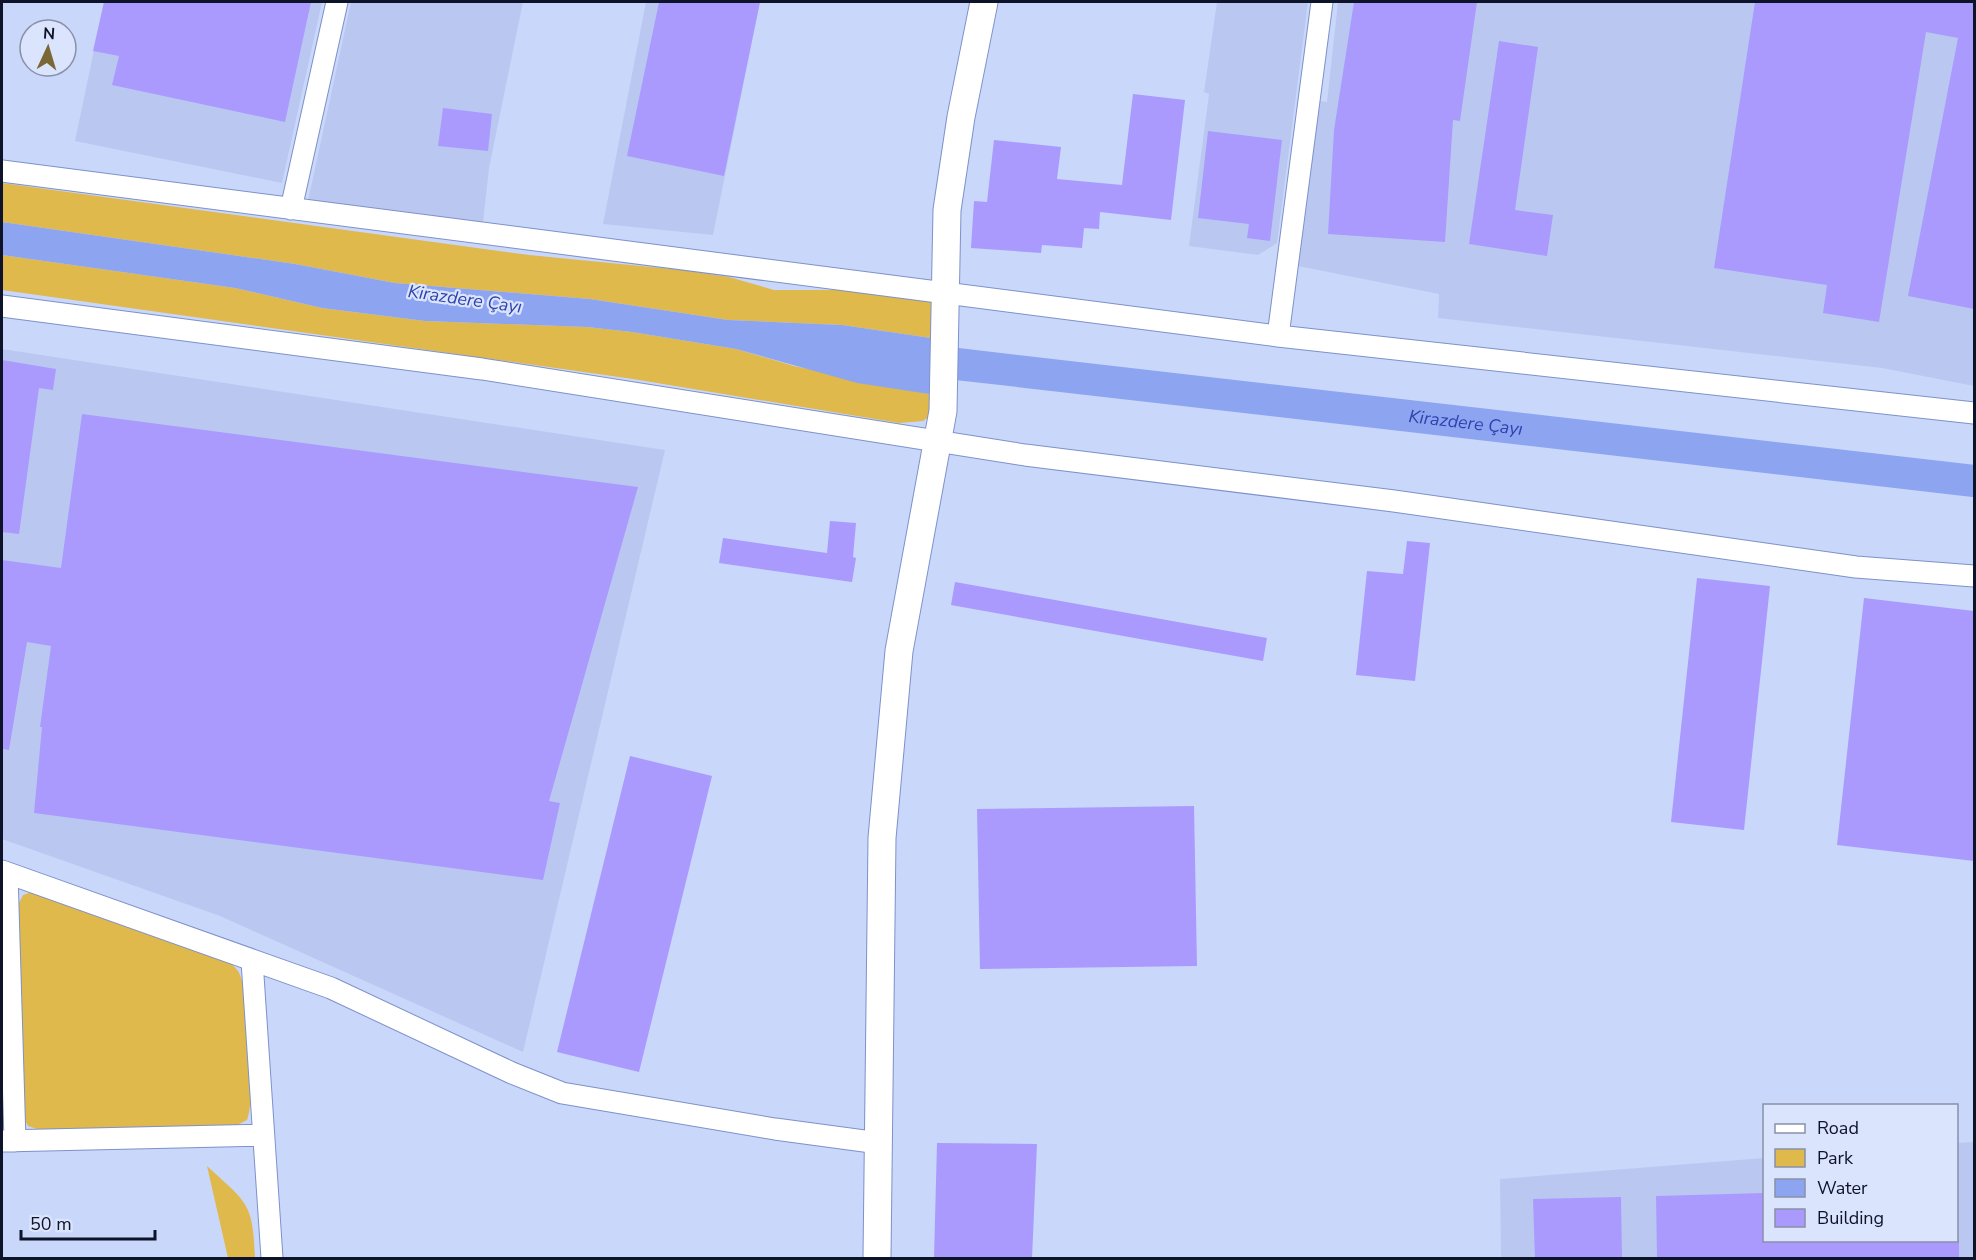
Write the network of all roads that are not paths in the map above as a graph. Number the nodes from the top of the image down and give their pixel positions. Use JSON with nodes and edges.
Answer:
{"nodes":[{"id":1,"x":337,"y":2,"type":"edge"},
{"id":2,"x":984,"y":2,"type":"edge"},
{"id":3,"x":1322,"y":2,"type":"edge"},
{"id":4,"x":2,"y":171,"type":"edge"},
{"id":5,"x":291,"y":209,"type":"junction"},
{"id":6,"x":945,"y":292,"type":"junction"},
{"id":7,"x":2,"y":306,"type":"edge"},
{"id":8,"x":1278,"y":336,"type":"junction"},
{"id":9,"x":1974,"y":413,"type":"edge"},
{"id":10,"x":939,"y":441,"type":"junction"},
{"id":11,"x":1974,"y":576,"type":"edge"},
{"id":12,"x":4,"y":872,"type":"edge"},
{"id":13,"x":252,"y":961,"type":"junction"},
{"id":14,"x":263,"y":1136,"type":"junction"},
{"id":15,"x":8,"y":1141,"type":"edge"},
{"id":16,"x":879,"y":1143,"type":"junction"},
{"id":17,"x":272,"y":1258,"type":"edge"},
{"id":18,"x":877,"y":1258,"type":"edge"}],
"edges":[{"from":1,"to":5,"type":"street"},
{"from":2,"to":6,"type":"street"},
{"from":3,"to":8,"type":"street"},
{"from":4,"to":5,"type":"street"},
{"from":5,"to":6,"type":"street"},
{"from":6,"to":8,"type":"street"},
{"from":6,"to":10,"type":"street"},
{"from":7,"to":10,"type":"street"},
{"from":8,"to":9,"type":"street"},
{"from":10,"to":11,"type":"street"},
{"from":10,"to":16,"type":"street"},
{"from":12,"to":13,"type":"street"},
{"from":12,"to":15,"type":"street"},
{"from":13,"to":14,"type":"street"},
{"from":13,"to":16,"type":"street"},
{"from":14,"to":15,"type":"street"},
{"from":14,"to":17,"type":"street"},
{"from":16,"to":18,"type":"street"}]}
